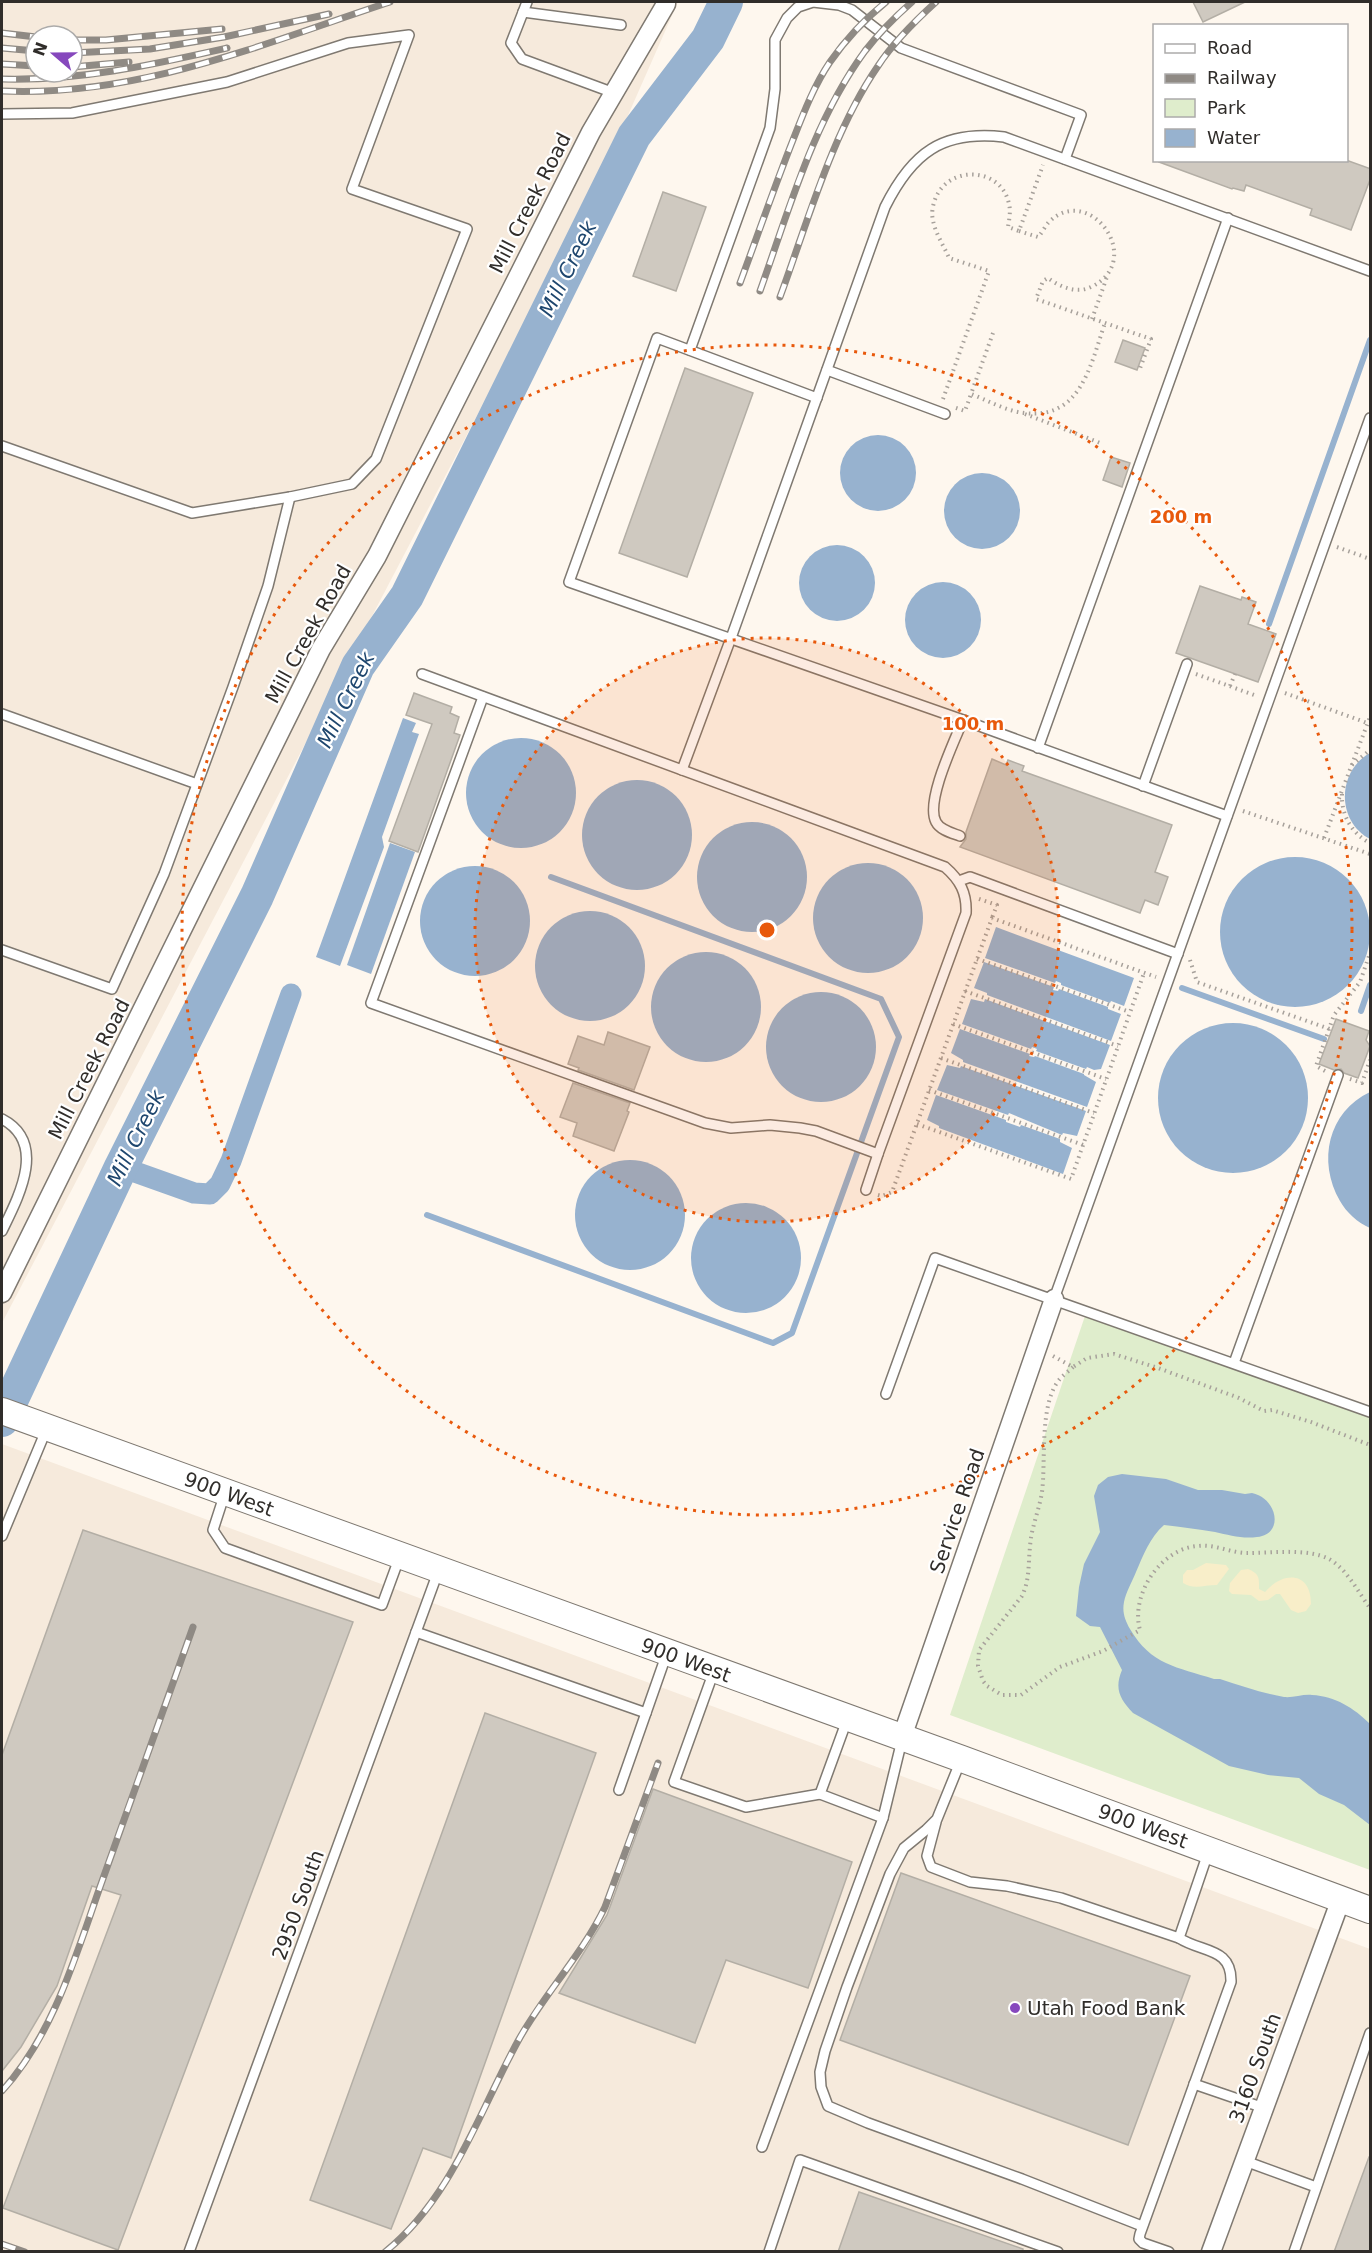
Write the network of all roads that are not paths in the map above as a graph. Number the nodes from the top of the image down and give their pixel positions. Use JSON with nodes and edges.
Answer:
{"nodes":[{"id":1,"x":527,"y":2,"type":"edge"},
{"id":2,"x":667,"y":3,"type":"edge"},
{"id":3,"x":523,"y":12,"type":"junction"},
{"id":4,"x":621,"y":25,"type":"dead end"},
{"id":5,"x":614,"y":93,"type":"junction"},
{"id":6,"x":2,"y":114,"type":"edge"},
{"id":7,"x":1065,"y":159,"type":"junction"},
{"id":8,"x":1228,"y":218,"type":"junction"},
{"id":9,"x":1371,"y":271,"type":"edge"},
{"id":10,"x":690,"y":350,"type":"junction"},
{"id":11,"x":827,"y":370,"type":"junction"},
{"id":12,"x":817,"y":398,"type":"junction"},
{"id":13,"x":945,"y":414,"type":"dead end"},
{"id":14,"x":1371,"y":418,"type":"edge"},
{"id":15,"x":2,"y":446,"type":"edge"},
{"id":16,"x":290,"y":497,"type":"junction"},
{"id":17,"x":731,"y":638,"type":"junction"},
{"id":18,"x":1186,"y":667,"type":"road end"},
{"id":19,"x":422,"y":674,"type":"dead end"},
{"id":20,"x":483,"y":697,"type":"junction"},
{"id":21,"x":2,"y":714,"type":"edge"},
{"id":22,"x":963,"y":720,"type":"junction"},
{"id":23,"x":1038,"y":748,"type":"junction"},
{"id":24,"x":682,"y":770,"type":"junction"},
{"id":25,"x":197,"y":784,"type":"junction"},
{"id":26,"x":1143,"y":786,"type":"junction"},
{"id":27,"x":1227,"y":816,"type":"junction"},
{"id":28,"x":960,"y":836,"type":"dead end"},
{"id":29,"x":959,"y":881,"type":"junction"},
{"id":30,"x":2,"y":950,"type":"edge"},
{"id":31,"x":1178,"y":954,"type":"junction"},
{"id":32,"x":1338,"y":1075,"type":"road end"},
{"id":33,"x":2,"y":1119,"type":"edge"},
{"id":34,"x":878,"y":1154,"type":"junction"},
{"id":35,"x":866,"y":1190,"type":"road end"},
{"id":36,"x":2,"y":1231,"type":"edge"},
{"id":37,"x":2,"y":1293,"type":"edge"},
{"id":38,"x":1054,"y":1299,"type":"junction"},
{"id":39,"x":1234,"y":1363,"type":"junction"},
{"id":40,"x":886,"y":1394,"type":"dead end"},
{"id":41,"x":1371,"y":1412,"type":"edge"},
{"id":42,"x":12,"y":1415,"type":"edge"},
{"id":43,"x":47,"y":1428,"type":"junction"},
{"id":44,"x":225,"y":1493,"type":"junction"},
{"id":45,"x":2,"y":1536,"type":"edge"},
{"id":46,"x":400,"y":1556,"type":"junction"},
{"id":47,"x":439,"y":1570,"type":"junction"},
{"id":48,"x":417,"y":1632,"type":"junction"},
{"id":49,"x":667,"y":1653,"type":"junction"},
{"id":50,"x":715,"y":1670,"type":"junction"},
{"id":51,"x":646,"y":1713,"type":"junction"},
{"id":52,"x":848,"y":1718,"type":"junction"},
{"id":53,"x":902,"y":1737,"type":"junction"},
{"id":54,"x":962,"y":1759,"type":"junction"},
{"id":55,"x":619,"y":1790,"type":"dead end"},
{"id":56,"x":820,"y":1794,"type":"junction"},
{"id":57,"x":882,"y":1818,"type":"junction"},
{"id":58,"x":937,"y":1819,"type":"junction"},
{"id":59,"x":1209,"y":1851,"type":"junction"},
{"id":60,"x":1341,"y":1899,"type":"junction"},
{"id":61,"x":1371,"y":1910,"type":"edge"},
{"id":62,"x":1179,"y":1938,"type":"junction"},
{"id":63,"x":1371,"y":2033,"type":"edge"},
{"id":64,"x":1194,"y":2084,"type":"junction"},
{"id":65,"x":1264,"y":2108,"type":"junction"},
{"id":66,"x":762,"y":2147,"type":"dead end"},
{"id":67,"x":1245,"y":2161,"type":"junction"},
{"id":68,"x":1316,"y":2187,"type":"junction"},
{"id":69,"x":1142,"y":2226,"type":"junction"},
{"id":70,"x":189,"y":2252,"type":"edge"},
{"id":71,"x":770,"y":2252,"type":"edge"},
{"id":72,"x":1058,"y":2252,"type":"edge"},
{"id":73,"x":1169,"y":2252,"type":"edge"},
{"id":74,"x":1211,"y":2252,"type":"edge"},
{"id":75,"x":1294,"y":2252,"type":"edge"}],
"edges":[{"from":1,"to":3,"type":"lane"},
{"from":2,"to":5,"type":"street","name":"Mill Creek Road"},
{"from":3,"to":4,"type":"lane"},
{"from":3,"to":5,"type":"lane"},
{"from":5,"to":37,"type":"street","name":"Mill Creek Road"},
{"from":6,"to":16,"type":"lane"},
{"from":7,"to":8,"type":"lane"},
{"from":7,"to":10,"type":"lane"},
{"from":7,"to":11,"type":"lane"},
{"from":8,"to":9,"type":"lane"},
{"from":8,"to":23,"type":"lane"},
{"from":10,"to":12,"type":"lane"},
{"from":10,"to":17,"type":"lane"},
{"from":11,"to":12,"type":"lane"},
{"from":11,"to":13,"type":"lane"},
{"from":12,"to":17,"type":"lane"},
{"from":14,"to":27,"type":"lane"},
{"from":15,"to":16,"type":"lane"},
{"from":16,"to":25,"type":"lane"},
{"from":17,"to":22,"type":"lane"},
{"from":17,"to":24,"type":"lane"},
{"from":18,"to":26,"type":"lane"},
{"from":19,"to":20,"type":"lane"},
{"from":20,"to":24,"type":"lane"},
{"from":20,"to":34,"type":"lane"},
{"from":21,"to":25,"type":"lane"},
{"from":22,"to":23,"type":"lane"},
{"from":22,"to":28,"type":"lane"},
{"from":23,"to":26,"type":"lane"},
{"from":24,"to":29,"type":"lane"},
{"from":25,"to":30,"type":"lane"},
{"from":26,"to":27,"type":"lane"},
{"from":27,"to":31,"type":"lane"},
{"from":29,"to":31,"type":"lane"},
{"from":29,"to":34,"type":"lane"},
{"from":31,"to":38,"type":"lane"},
{"from":32,"to":39,"type":"lane"},
{"from":33,"to":36,"type":"lane"},
{"from":34,"to":35,"type":"lane"},
{"from":38,"to":39,"type":"lane"},
{"from":38,"to":40,"type":"lane"},
{"from":38,"to":53,"type":"street","name":"Service Road"},
{"from":39,"to":41,"type":"lane"},
{"from":42,"to":43,"type":"main road","name":"900 West"},
{"from":43,"to":44,"type":"main road","name":"900 West"},
{"from":43,"to":45,"type":"lane"},
{"from":44,"to":46,"type":"main road","name":"900 West"},
{"from":44,"to":46,"type":"lane"},
{"from":46,"to":47,"type":"main road","name":"900 West"},
{"from":47,"to":48,"type":"lane","name":"2950 South"},
{"from":47,"to":49,"type":"main road","name":"900 West"},
{"from":48,"to":51,"type":"lane"},
{"from":48,"to":70,"type":"lane","name":"2950 South"},
{"from":49,"to":50,"type":"main road","name":"900 West"},
{"from":49,"to":51,"type":"lane"},
{"from":50,"to":52,"type":"main road","name":"900 West"},
{"from":50,"to":56,"type":"lane"},
{"from":51,"to":55,"type":"lane"},
{"from":52,"to":53,"type":"main road","name":"900 West"},
{"from":52,"to":56,"type":"lane"},
{"from":53,"to":54,"type":"main road","name":"900 West"},
{"from":53,"to":57,"type":"lane"},
{"from":54,"to":58,"type":"lane"},
{"from":54,"to":59,"type":"main road","name":"900 West"},
{"from":56,"to":57,"type":"lane"},
{"from":57,"to":66,"type":"lane"},
{"from":58,"to":62,"type":"lane"},
{"from":58,"to":69,"type":"lane"},
{"from":59,"to":60,"type":"main road","name":"900 West"},
{"from":59,"to":62,"type":"lane"},
{"from":60,"to":61,"type":"main road","name":"900 West"},
{"from":60,"to":65,"type":"street","name":"3160 South"},
{"from":62,"to":64,"type":"lane"},
{"from":63,"to":68,"type":"lane"},
{"from":64,"to":65,"type":"lane"},
{"from":64,"to":69,"type":"lane"},
{"from":65,"to":67,"type":"street","name":"3160 South"},
{"from":67,"to":68,"type":"lane"},
{"from":67,"to":74,"type":"street","name":"3160 South"},
{"from":68,"to":75,"type":"lane"},
{"from":69,"to":73,"type":"lane"},
{"from":71,"to":72,"type":"lane"}]}
